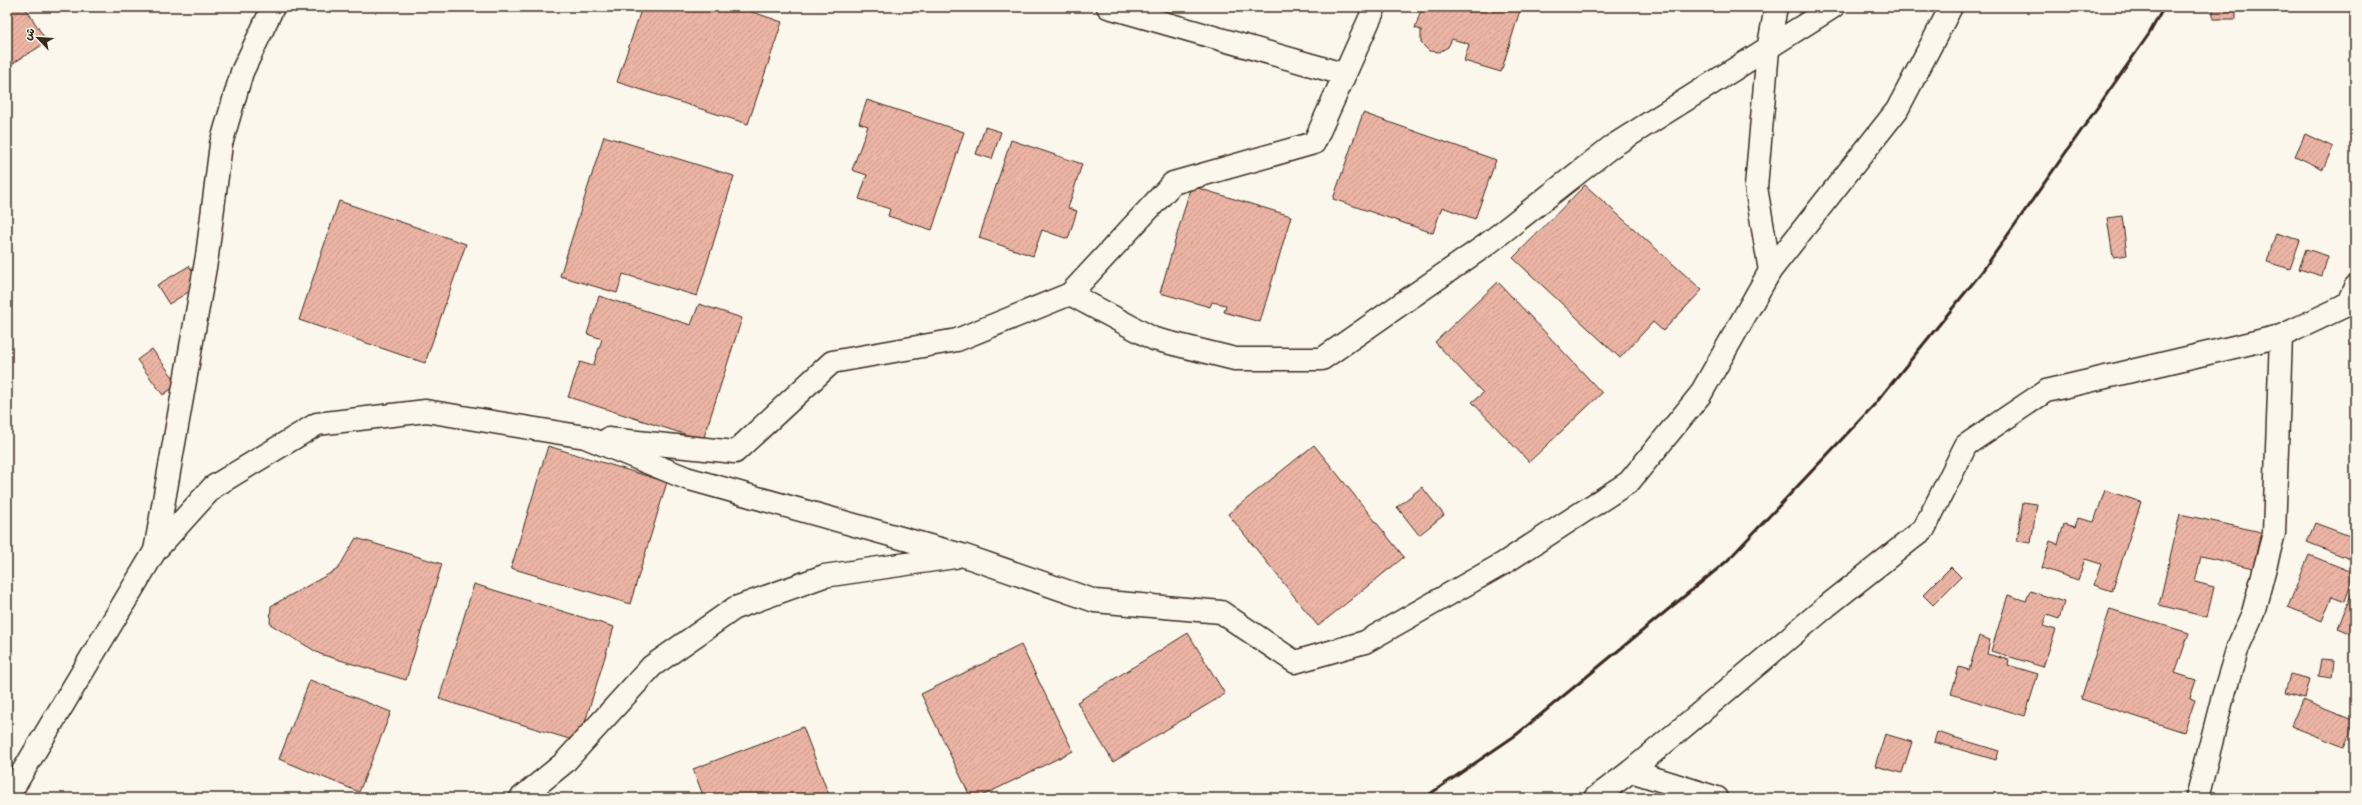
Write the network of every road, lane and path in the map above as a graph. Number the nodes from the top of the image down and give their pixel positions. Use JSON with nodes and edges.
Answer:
{"nodes":[{"id":1,"x":273,"y":7,"type":"edge"},
{"id":2,"x":1108,"y":7,"type":"edge"},
{"id":3,"x":1375,"y":7,"type":"edge"},
{"id":4,"x":1776,"y":7,"type":"edge"},
{"id":5,"x":1833,"y":7,"type":"edge"},
{"id":6,"x":1952,"y":7,"type":"edge"},
{"id":7,"x":1768,"y":50,"type":"junction"},
{"id":8,"x":1343,"y":74,"type":"junction"},
{"id":9,"x":1770,"y":271,"type":"junction"},
{"id":10,"x":2355,"y":287,"type":"edge"},
{"id":11,"x":1070,"y":294,"type":"junction"},
{"id":12,"x":2281,"y":336,"type":"junction"},
{"id":13,"x":585,"y":437,"type":"junction"},
{"id":14,"x":155,"y":551,"type":"junction"},
{"id":15,"x":962,"y":555,"type":"junction"},
{"id":16,"x":1631,"y":771,"type":"junction"},
{"id":17,"x":7,"y":798,"type":"edge"},
{"id":18,"x":520,"y":798,"type":"edge"},
{"id":19,"x":1595,"y":798,"type":"edge"},
{"id":20,"x":1718,"y":798,"type":"edge"},
{"id":21,"x":2197,"y":798,"type":"edge"}],
"edges":[{"from":1,"to":14,"type":"street"},
{"from":2,"to":8,"type":"street"},
{"from":3,"to":8,"type":"street"},
{"from":4,"to":7,"type":"street"},
{"from":5,"to":7,"type":"street"},
{"from":6,"to":9,"type":"street"},
{"from":7,"to":9,"type":"street"},
{"from":7,"to":11,"type":"street"},
{"from":8,"to":11,"type":"street"},
{"from":9,"to":15,"type":"street"},
{"from":10,"to":12,"type":"street"},
{"from":11,"to":13,"type":"street"},
{"from":12,"to":16,"type":"street"},
{"from":12,"to":21,"type":"street"},
{"from":13,"to":14,"type":"street"},
{"from":13,"to":15,"type":"street"},
{"from":14,"to":17,"type":"street"},
{"from":15,"to":18,"type":"street"},
{"from":16,"to":19,"type":"street"},
{"from":16,"to":20,"type":"street"}]}
